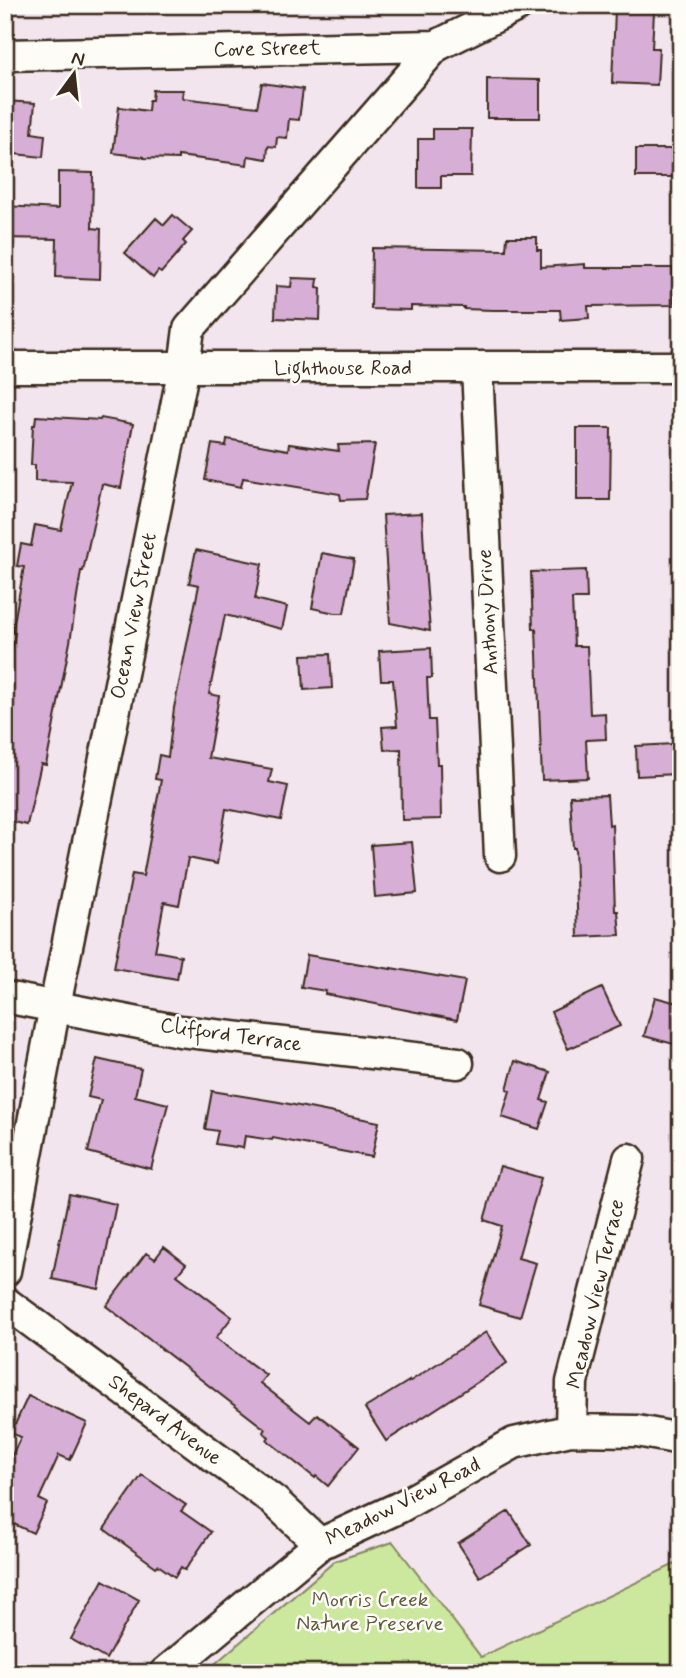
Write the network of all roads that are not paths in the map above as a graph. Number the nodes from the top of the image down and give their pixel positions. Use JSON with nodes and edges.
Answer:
{"nodes":[{"id":1,"x":519,"y":5,"type":"edge"},
{"id":2,"x":436,"y":46,"type":"junction"},
{"id":3,"x":5,"y":55,"type":"edge"},
{"id":4,"x":5,"y":367,"type":"edge"},
{"id":5,"x":184,"y":367,"type":"junction"},
{"id":6,"x":681,"y":367,"type":"edge"},
{"id":7,"x":477,"y":368,"type":"junction"},
{"id":8,"x":500,"y":856,"type":"dead end"},
{"id":9,"x":5,"y":997,"type":"edge"},
{"id":10,"x":55,"y":1006,"type":"junction"},
{"id":11,"x":458,"y":1063,"type":"dead end"},
{"id":12,"x":629,"y":1158,"type":"dead end"},
{"id":13,"x":5,"y":1271,"type":"edge"},
{"id":14,"x":5,"y":1302,"type":"edge"},
{"id":15,"x":571,"y":1430,"type":"junction"},
{"id":16,"x":681,"y":1438,"type":"edge"},
{"id":17,"x":320,"y":1544,"type":"junction"},
{"id":18,"x":165,"y":1673,"type":"edge"}],
"edges":[{"from":1,"to":2,"type":"street","name":"Cove Street"},
{"from":2,"to":3,"type":"street","name":"Cove Street"},
{"from":2,"to":5,"type":"street","name":"Ocean View Street"},
{"from":4,"to":5,"type":"street","name":"Lighthouse Road"},
{"from":5,"to":7,"type":"street","name":"Lighthouse Road"},
{"from":5,"to":10,"type":"street","name":"Ocean View Street"},
{"from":6,"to":7,"type":"street","name":"Lighthouse Road"},
{"from":7,"to":8,"type":"street","name":"Anthony Drive"},
{"from":9,"to":10,"type":"street","name":"Clifford Terrace"},
{"from":10,"to":11,"type":"street","name":"Clifford Terrace"},
{"from":10,"to":13,"type":"street","name":"Ocean View Street"},
{"from":12,"to":15,"type":"street","name":"Meadow View Terrace"},
{"from":14,"to":17,"type":"street","name":"Shepard Avenue"},
{"from":15,"to":16,"type":"street","name":"Meadow View Road"},
{"from":15,"to":17,"type":"street","name":"Meadow View Road"},
{"from":17,"to":18,"type":"street","name":"Meadow View Road"}]}
